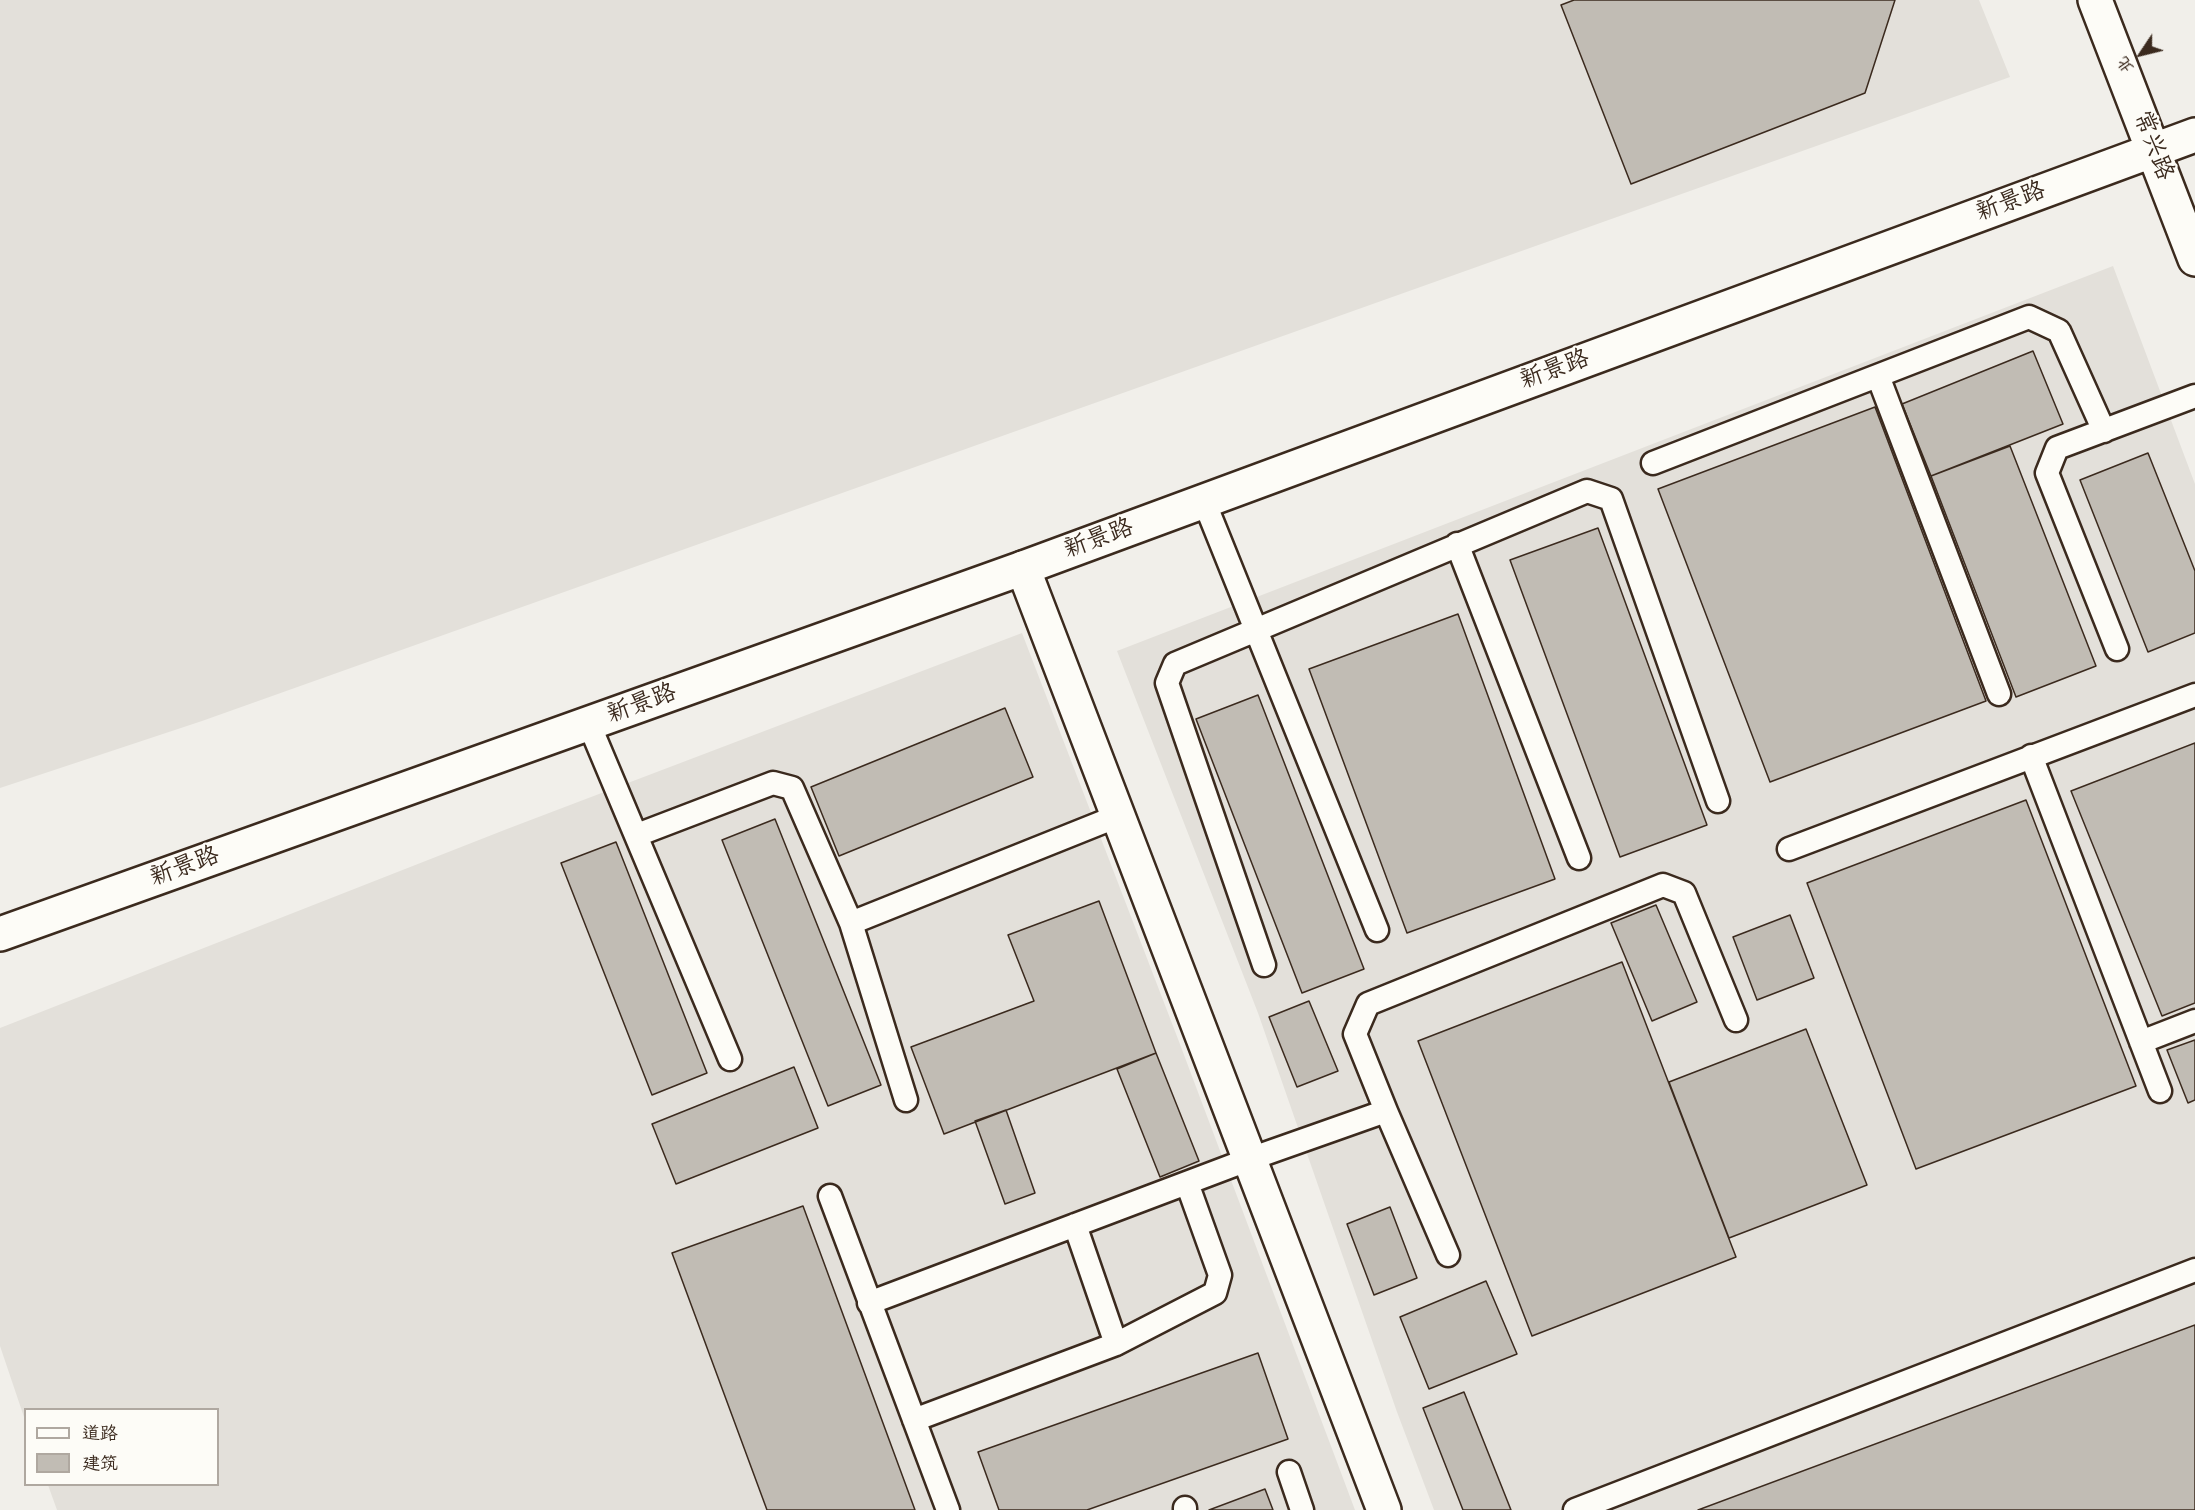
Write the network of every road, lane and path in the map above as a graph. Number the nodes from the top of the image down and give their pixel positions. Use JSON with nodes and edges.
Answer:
{"nodes":[{"id":1,"x":2095,"y":0,"type":"edge"},
{"id":2,"x":2195,"y":135,"type":"edge"},
{"id":3,"x":2154,"y":151,"type":"junction"},
{"id":4,"x":2195,"y":259,"type":"edge"},
{"id":5,"x":1878,"y":376,"type":"junction"},
{"id":6,"x":2195,"y":396,"type":"edge"},
{"id":7,"x":2104,"y":431,"type":"junction"},
{"id":8,"x":1653,"y":463,"type":"dead end"},
{"id":9,"x":1204,"y":501,"type":"junction"},
{"id":10,"x":1457,"y":544,"type":"junction"},
{"id":11,"x":1023,"y":568,"type":"junction"},
{"id":12,"x":1254,"y":630,"type":"junction"},
{"id":13,"x":2117,"y":649,"type":"dead end"},
{"id":14,"x":1999,"y":694,"type":"dead end"},
{"id":15,"x":2195,"y":695,"type":"edge"},
{"id":16,"x":589,"y":724,"type":"junction"},
{"id":17,"x":2031,"y":756,"type":"junction"},
{"id":18,"x":1718,"y":801,"type":"dead end"},
{"id":19,"x":1118,"y":816,"type":"junction"},
{"id":20,"x":637,"y":835,"type":"junction"},
{"id":21,"x":1789,"y":849,"type":"dead end"},
{"id":22,"x":1579,"y":858,"type":"dead end"},
{"id":23,"x":850,"y":923,"type":"junction"},
{"id":24,"x":1377,"y":930,"type":"dead end"},
{"id":25,"x":0,"y":934,"type":"edge"},
{"id":26,"x":1264,"y":965,"type":"dead end"},
{"id":27,"x":1737,"y":1020,"type":"dead end"},
{"id":28,"x":2195,"y":1021,"type":"edge"},
{"id":29,"x":2141,"y":1042,"type":"junction"},
{"id":30,"x":730,"y":1059,"type":"dead end"},
{"id":31,"x":2160,"y":1091,"type":"dead end"},
{"id":32,"x":906,"y":1100,"type":"dead end"},
{"id":33,"x":1386,"y":1112,"type":"junction"},
{"id":34,"x":1250,"y":1159,"type":"junction"},
{"id":35,"x":1187,"y":1183,"type":"junction"},
{"id":36,"x":830,"y":1196,"type":"dead end"},
{"id":37,"x":1075,"y":1225,"type":"junction"},
{"id":38,"x":1448,"y":1255,"type":"dead end"},
{"id":39,"x":2195,"y":1270,"type":"edge"},
{"id":40,"x":869,"y":1303,"type":"junction"},
{"id":41,"x":1116,"y":1344,"type":"junction"},
{"id":42,"x":914,"y":1420,"type":"junction"},
{"id":43,"x":1289,"y":1472,"type":"dead end"},
{"id":44,"x":948,"y":1510,"type":"edge"},
{"id":45,"x":1302,"y":1510,"type":"edge"},
{"id":46,"x":1384,"y":1510,"type":"edge"},
{"id":47,"x":1575,"y":1510,"type":"edge"}],
"edges":[{"from":1,"to":3,"type":"street","name":"常兴路"},
{"from":2,"to":3,"type":"street","name":"新景路"},
{"from":3,"to":4,"type":"street","name":"常兴路"},
{"from":3,"to":9,"type":"street","name":"新景路"},
{"from":5,"to":7,"type":"lane"},
{"from":5,"to":8,"type":"lane"},
{"from":5,"to":14,"type":"lane"},
{"from":6,"to":7,"type":"lane"},
{"from":7,"to":13,"type":"lane"},
{"from":9,"to":11,"type":"street","name":"新景路"},
{"from":9,"to":12,"type":"lane"},
{"from":10,"to":12,"type":"lane"},
{"from":10,"to":18,"type":"lane"},
{"from":10,"to":22,"type":"lane"},
{"from":11,"to":16,"type":"street","name":"新景路"},
{"from":11,"to":19,"type":"street"},
{"from":12,"to":24,"type":"lane"},
{"from":12,"to":26,"type":"lane"},
{"from":15,"to":17,"type":"lane"},
{"from":16,"to":20,"type":"lane"},
{"from":16,"to":25,"type":"street","name":"新景路"},
{"from":17,"to":21,"type":"lane"},
{"from":17,"to":29,"type":"lane"},
{"from":19,"to":23,"type":"lane"},
{"from":19,"to":34,"type":"street"},
{"from":20,"to":23,"type":"lane"},
{"from":20,"to":30,"type":"lane"},
{"from":23,"to":32,"type":"lane"},
{"from":27,"to":33,"type":"lane"},
{"from":28,"to":29,"type":"lane"},
{"from":29,"to":31,"type":"lane"},
{"from":33,"to":34,"type":"lane"},
{"from":33,"to":38,"type":"lane"},
{"from":34,"to":35,"type":"lane"},
{"from":34,"to":46,"type":"street"},
{"from":35,"to":37,"type":"lane"},
{"from":35,"to":41,"type":"lane"},
{"from":36,"to":40,"type":"lane"},
{"from":37,"to":40,"type":"lane"},
{"from":37,"to":41,"type":"lane"},
{"from":39,"to":47,"type":"lane"},
{"from":40,"to":42,"type":"lane"},
{"from":41,"to":42,"type":"lane"},
{"from":42,"to":44,"type":"lane"},
{"from":43,"to":45,"type":"lane"}]}
